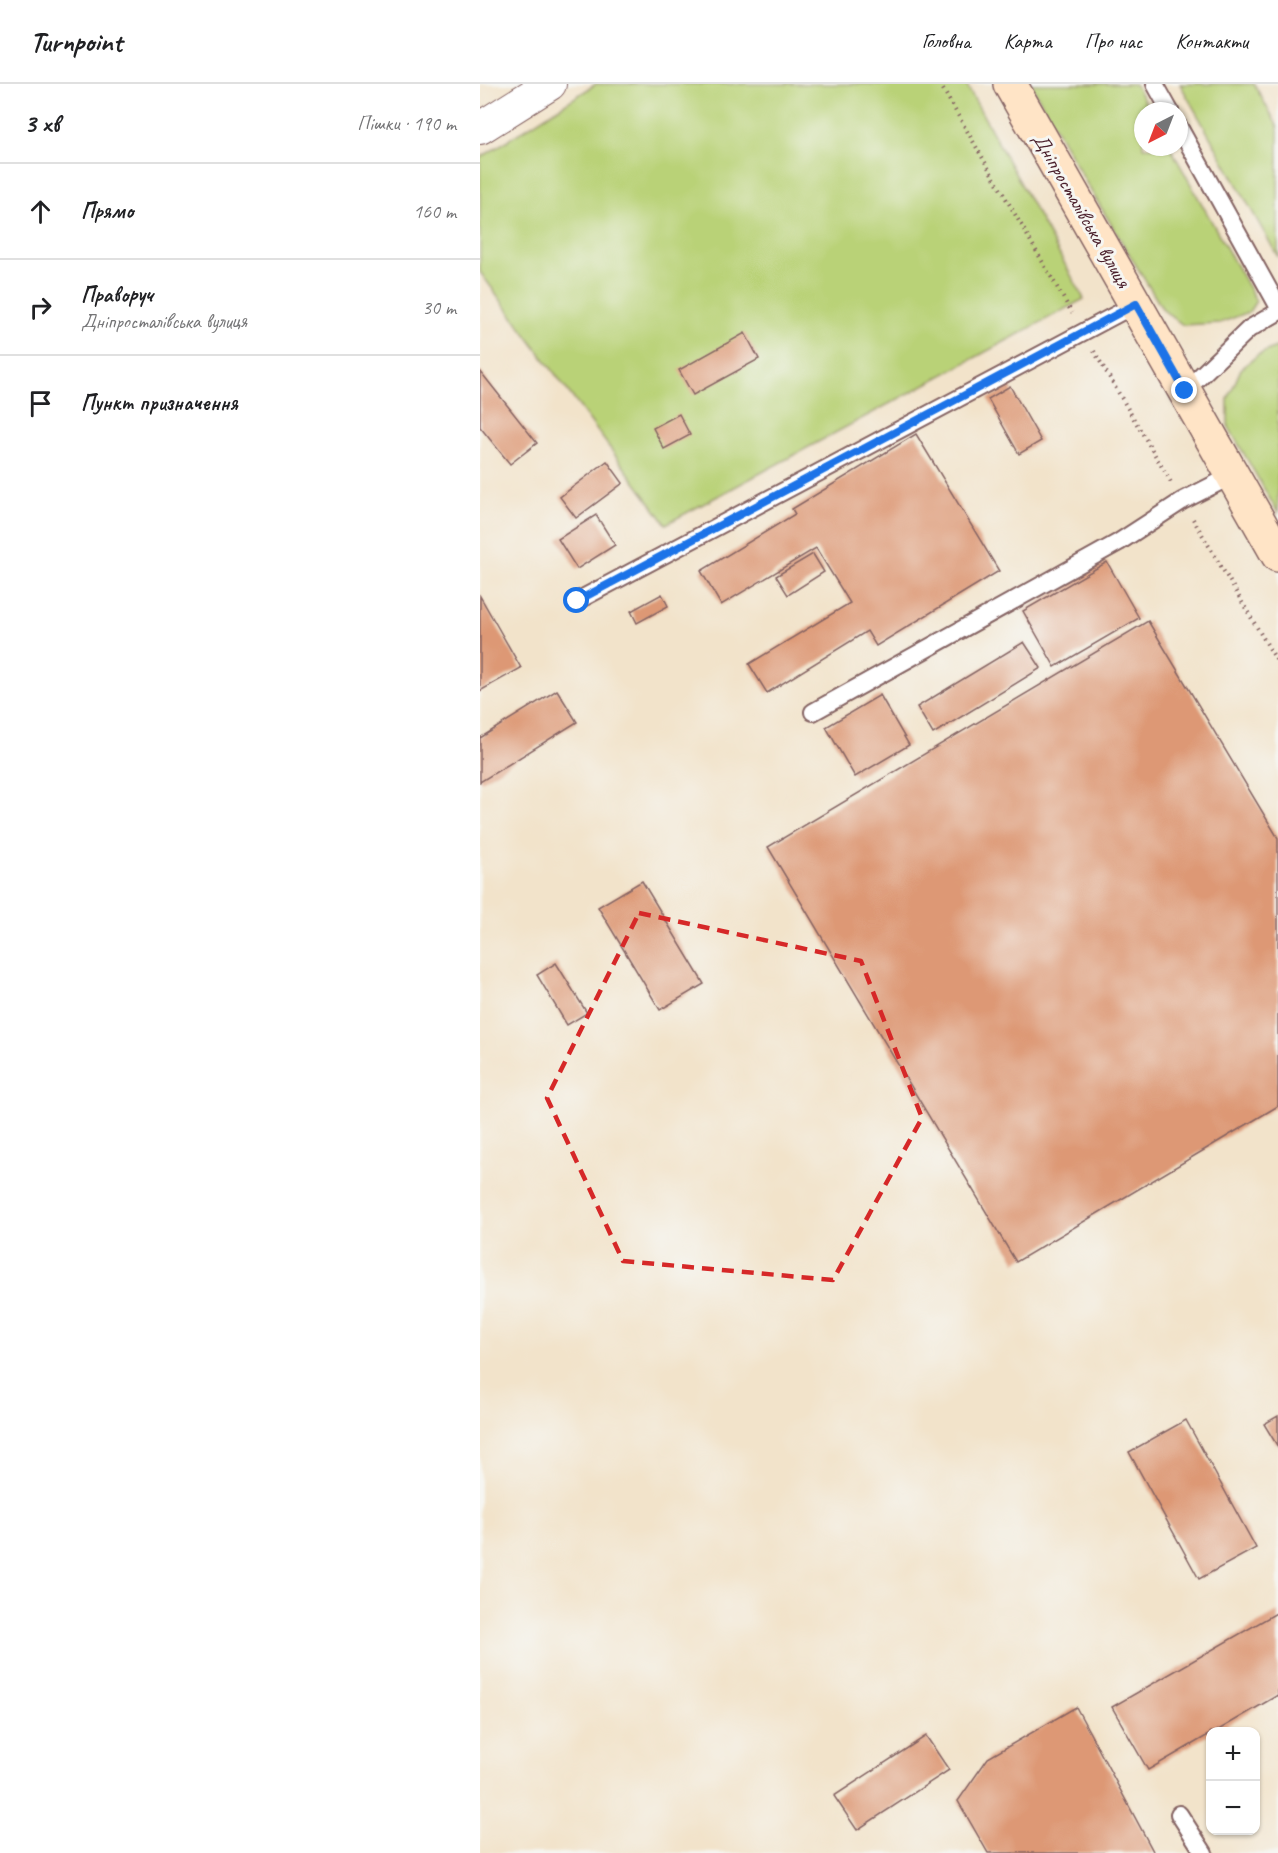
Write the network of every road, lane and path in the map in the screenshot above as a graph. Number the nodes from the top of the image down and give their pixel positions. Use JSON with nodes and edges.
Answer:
{"nodes":[{"id":1,"x":550,"y":84,"type":"edge"},
{"id":2,"x":940,"y":84,"type":"edge"},
{"id":3,"x":1010,"y":84,"type":"edge"},
{"id":4,"x":1155,"y":84,"type":"edge"},
{"id":5,"x":1165,"y":102,"type":"edge"},
{"id":6,"x":480,"y":128,"type":"edge"},
{"id":7,"x":1188,"y":143,"type":"edge"},
{"id":8,"x":1136,"y":304,"type":"junction"},
{"id":9,"x":1278,"y":306,"type":"edge"},
{"id":10,"x":1278,"y":312,"type":"edge"},
{"id":11,"x":1083,"y":332,"type":"junction"},
{"id":12,"x":1185,"y":391,"type":"junction"},
{"id":13,"x":1233,"y":475,"type":"junction"},
{"id":14,"x":1182,"y":501,"type":"junction"},
{"id":15,"x":1278,"y":555,"type":"edge"},
{"id":16,"x":577,"y":601,"type":"dead end"},
{"id":17,"x":1278,"y":663,"type":"edge"},
{"id":18,"x":813,"y":712,"type":"dead end"},
{"id":19,"x":1179,"y":1814,"type":"dead end"},
{"id":20,"x":1204,"y":1853,"type":"edge"}],
"edges":[{"from":1,"to":6,"type":"street"},
{"from":2,"to":11,"type":"path"},
{"from":3,"to":8,"type":"street","name":"Дніпросталівська вулиця"},
{"from":4,"to":5,"type":"lane"},
{"from":7,"to":9,"type":"lane"},
{"from":8,"to":11,"type":"lane"},
{"from":8,"to":12,"type":"street","name":"Дніпросталівська вулиця"},
{"from":10,"to":12,"type":"lane"},
{"from":11,"to":14,"type":"path"},
{"from":11,"to":16,"type":"lane"},
{"from":12,"to":13,"type":"street","name":"Дніпросталівська вулиця"},
{"from":13,"to":14,"type":"lane"},
{"from":13,"to":15,"type":"street","name":"Дніпросталівська вулиця"},
{"from":14,"to":17,"type":"path"},
{"from":14,"to":18,"type":"lane"},
{"from":19,"to":20,"type":"lane"}]}
